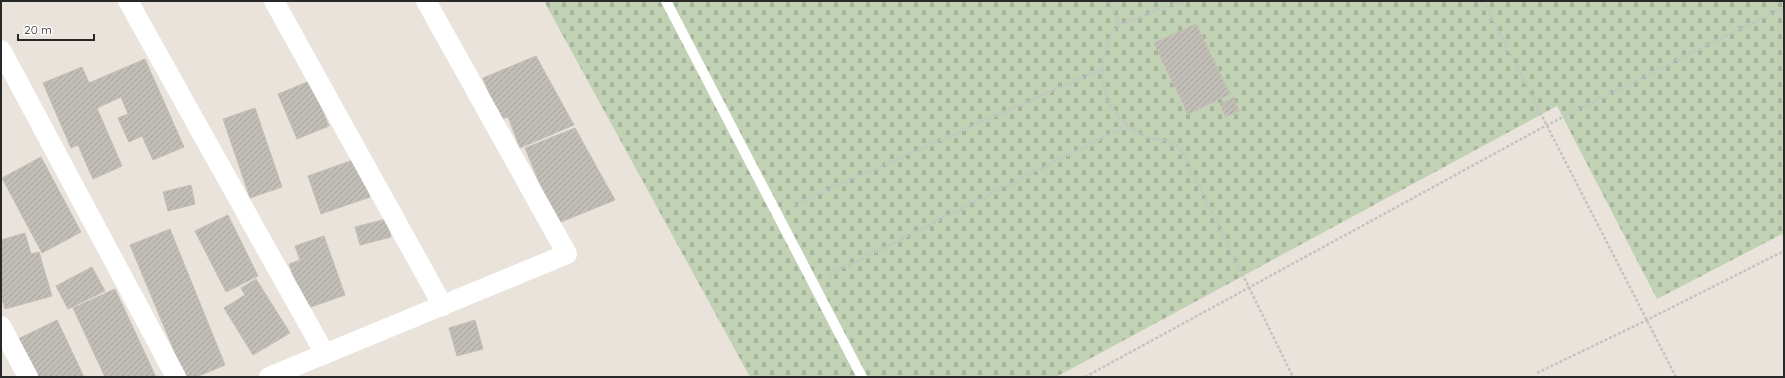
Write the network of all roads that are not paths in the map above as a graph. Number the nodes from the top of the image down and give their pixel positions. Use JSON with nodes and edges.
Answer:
{"nodes":[{"id":1,"x":128,"y":1,"type":"edge"},
{"id":2,"x":274,"y":1,"type":"edge"},
{"id":3,"x":426,"y":1,"type":"edge"},
{"id":4,"x":666,"y":1,"type":"edge"},
{"id":5,"x":1,"y":50,"type":"edge"},
{"id":6,"x":443,"y":306,"type":"junction"},
{"id":7,"x":1,"y":326,"type":"edge"},
{"id":8,"x":325,"y":354,"type":"junction"},
{"id":9,"x":28,"y":377,"type":"edge"},
{"id":10,"x":176,"y":377,"type":"edge"},
{"id":11,"x":269,"y":377,"type":"edge"},
{"id":12,"x":862,"y":377,"type":"edge"}],
"edges":[{"from":1,"to":8,"type":"street"},
{"from":2,"to":6,"type":"street"},
{"from":3,"to":6,"type":"street"},
{"from":4,"to":12,"type":"lane"},
{"from":5,"to":10,"type":"street"},
{"from":6,"to":8,"type":"street"},
{"from":7,"to":9,"type":"street"},
{"from":8,"to":11,"type":"street"}]}
